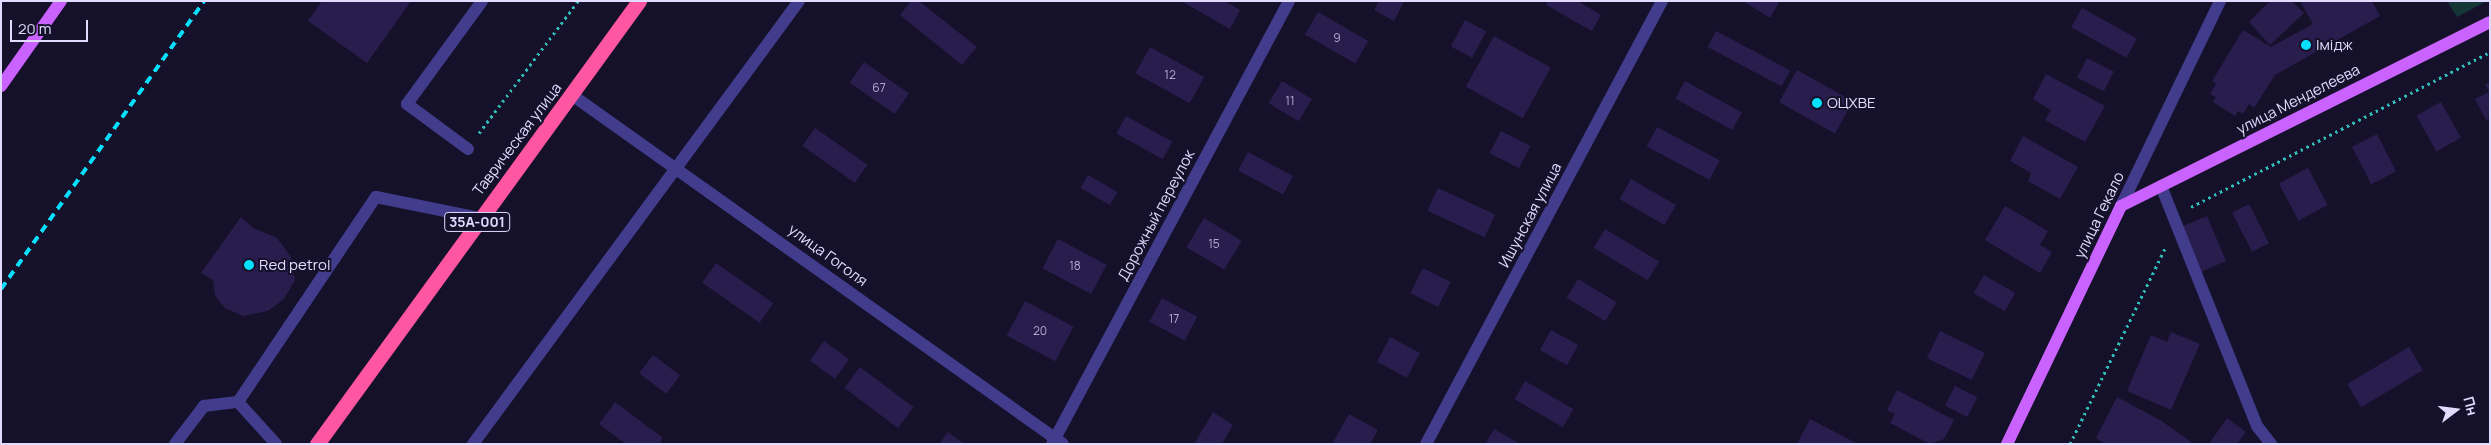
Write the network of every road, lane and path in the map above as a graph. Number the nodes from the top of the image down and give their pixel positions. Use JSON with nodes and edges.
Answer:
{"nodes":[{"id":1,"x":61,"y":1,"type":"edge"},
{"id":2,"x":482,"y":1,"type":"edge"},
{"id":3,"x":578,"y":1,"type":"edge"},
{"id":4,"x":639,"y":1,"type":"edge"},
{"id":5,"x":799,"y":1,"type":"edge"},
{"id":6,"x":1289,"y":1,"type":"edge"},
{"id":7,"x":1662,"y":1,"type":"edge"},
{"id":8,"x":2220,"y":1,"type":"edge"},
{"id":9,"x":2490,"y":22,"type":"edge"},
{"id":10,"x":2490,"y":52,"type":"edge"},
{"id":11,"x":1,"y":86,"type":"edge"},
{"id":12,"x":572,"y":95,"type":"junction"},
{"id":13,"x":468,"y":149,"type":"joint"},
{"id":14,"x":676,"y":165,"type":"junction"},
{"id":15,"x":2161,"y":186,"type":"junction"},
{"id":16,"x":2121,"y":206,"type":"junction"},
{"id":17,"x":479,"y":218,"type":"junction"},
{"id":18,"x":2176,"y":224,"type":"junction"},
{"id":19,"x":238,"y":402,"type":"junction"},
{"id":20,"x":1057,"y":442,"type":"edge"},
{"id":21,"x":175,"y":444,"type":"edge"},
{"id":22,"x":276,"y":444,"type":"edge"},
{"id":23,"x":317,"y":444,"type":"edge"},
{"id":24,"x":473,"y":444,"type":"edge"},
{"id":25,"x":1426,"y":444,"type":"edge"},
{"id":26,"x":2007,"y":444,"type":"edge"},
{"id":27,"x":2070,"y":444,"type":"edge"},
{"id":28,"x":2272,"y":444,"type":"edge"}],
"edges":[{"from":1,"to":11,"type":"main road"},
{"from":2,"to":13,"type":"street"},
{"from":3,"to":13,"type":"path"},
{"from":4,"to":12,"type":"highway","name":"Таврическая улица","number":"35А-001"},
{"from":5,"to":14,"type":"street"},
{"from":6,"to":20,"type":"street","name":"Дорожный переулок"},
{"from":7,"to":25,"type":"street","name":"Ишунская улица"},
{"from":8,"to":16,"type":"street","name":"улица Гекало"},
{"from":9,"to":15,"type":"main road","name":"улица Менделеева"},
{"from":10,"to":18,"type":"path"},
{"from":12,"to":14,"type":"street","name":"улица Гоголя"},
{"from":12,"to":17,"type":"highway","name":"Таврическая улица","number":"35А-001"},
{"from":14,"to":20,"type":"street","name":"улица Гоголя"},
{"from":14,"to":24,"type":"street"},
{"from":15,"to":16,"type":"main road","name":"улица Менделеева"},
{"from":15,"to":18,"type":"street"},
{"from":16,"to":26,"type":"main road","name":"улица Гекало"},
{"from":17,"to":19,"type":"street"},
{"from":17,"to":23,"type":"highway","name":"Таврическая улица","number":"35А-001"},
{"from":18,"to":27,"type":"path"},
{"from":18,"to":28,"type":"street"},
{"from":19,"to":21,"type":"street"},
{"from":19,"to":22,"type":"street"}]}
